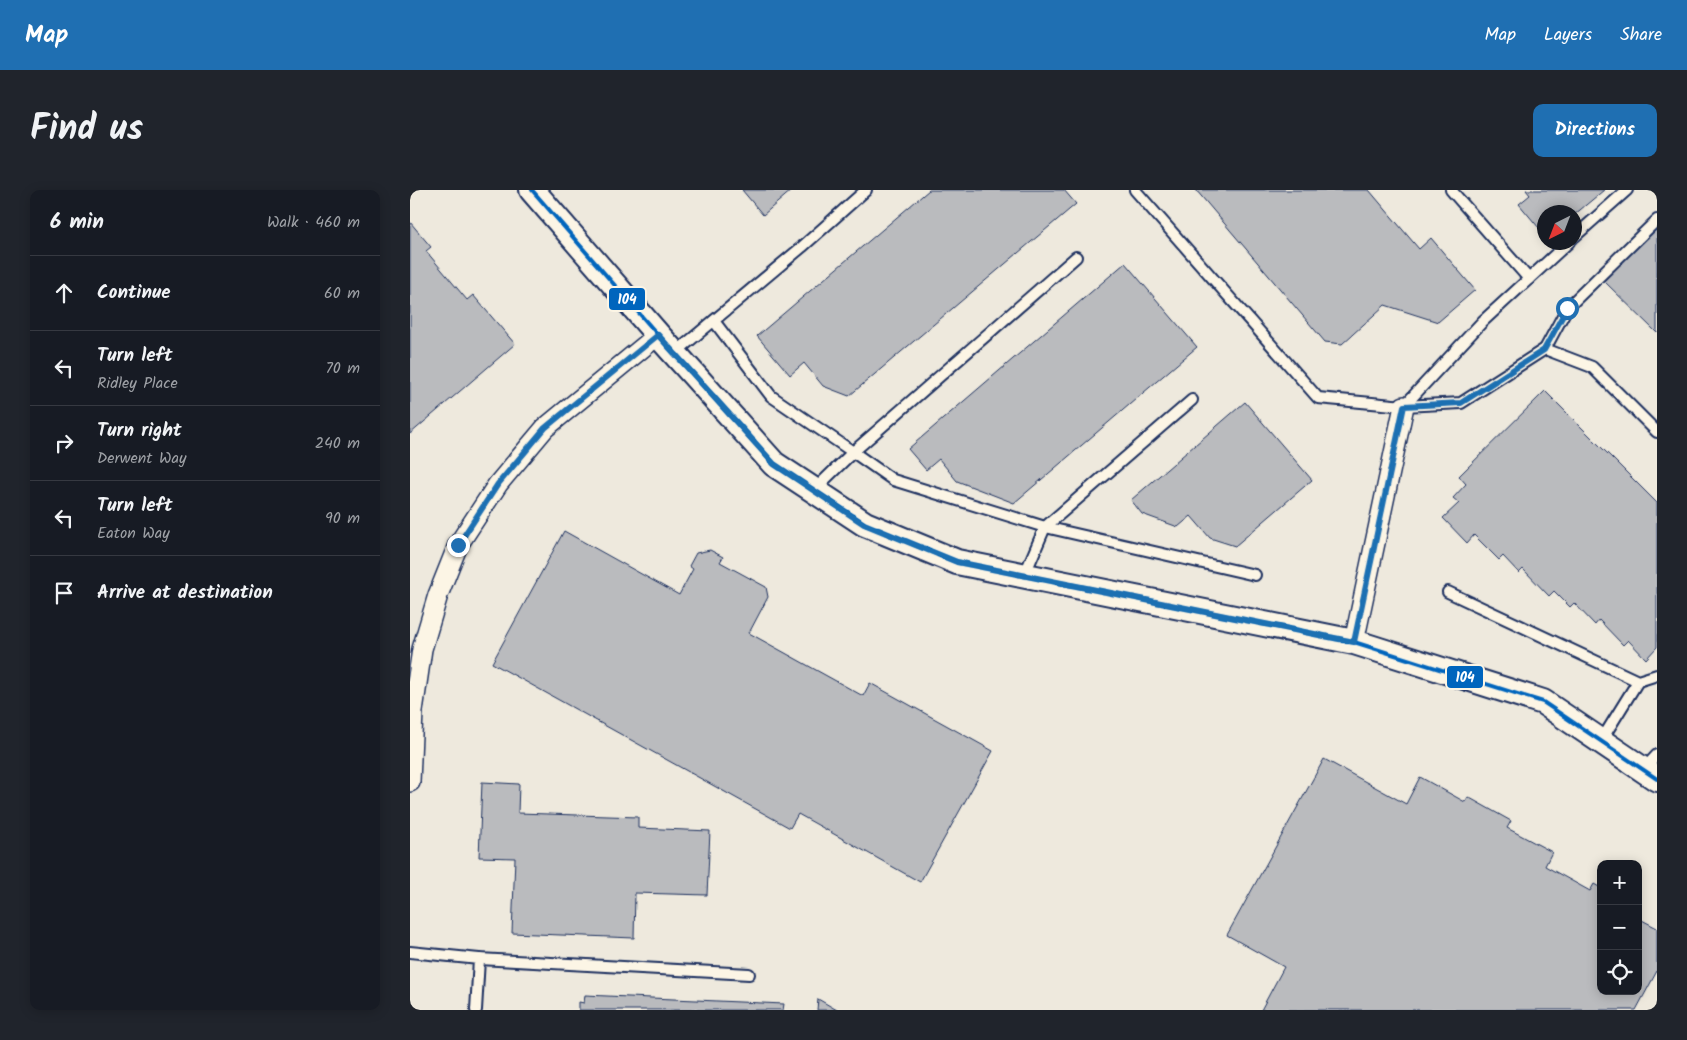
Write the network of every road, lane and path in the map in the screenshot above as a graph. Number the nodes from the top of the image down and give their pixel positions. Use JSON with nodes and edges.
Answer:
{"nodes":[{"id":1,"x":532,"y":190,"type":"edge"},
{"id":2,"x":866,"y":190,"type":"edge"},
{"id":3,"x":1135,"y":190,"type":"edge"},
{"id":4,"x":1451,"y":190,"type":"edge"},
{"id":5,"x":1627,"y":190,"type":"edge"},
{"id":6,"x":1657,"y":220,"type":"edge"},
{"id":7,"x":1582,"y":231,"type":"edge"},
{"id":8,"x":1560,"y":250,"type":"edge"},
{"id":9,"x":1076,"y":257,"type":"dead end"},
{"id":10,"x":1529,"y":279,"type":"junction"},
{"id":11,"x":714,"y":321,"type":"junction"},
{"id":12,"x":658,"y":335,"type":"junction"},
{"id":13,"x":1544,"y":350,"type":"junction"},
{"id":14,"x":674,"y":353,"type":"junction"},
{"id":15,"x":1192,"y":400,"type":"dead end"},
{"id":16,"x":1404,"y":406,"type":"junction"},
{"id":17,"x":1657,"y":432,"type":"edge"},
{"id":18,"x":853,"y":452,"type":"junction"},
{"id":19,"x":814,"y":490,"type":"junction"},
{"id":20,"x":1045,"y":527,"type":"junction"},
{"id":21,"x":1255,"y":575,"type":"dead end"},
{"id":22,"x":1024,"y":576,"type":"junction"},
{"id":23,"x":1448,"y":592,"type":"dead end"},
{"id":24,"x":1354,"y":642,"type":"junction"},
{"id":25,"x":1657,"y":674,"type":"edge"},
{"id":26,"x":1638,"y":681,"type":"junction"},
{"id":27,"x":1600,"y":740,"type":"junction"},
{"id":28,"x":1652,"y":768,"type":"edge"},
{"id":29,"x":410,"y":782,"type":"edge"},
{"id":30,"x":410,"y":952,"type":"edge"},
{"id":31,"x":479,"y":959,"type":"junction"},
{"id":32,"x":749,"y":974,"type":"dead end"},
{"id":33,"x":476,"y":1010,"type":"edge"}],
"edges":[{"from":1,"to":12,"type":"street"},
{"from":2,"to":11,"type":"lane"},
{"from":3,"to":16,"type":"lane"},
{"from":4,"to":10,"type":"lane"},
{"from":5,"to":7,"type":"lane"},
{"from":6,"to":13,"type":"lane"},
{"from":8,"to":10,"type":"lane"},
{"from":9,"to":18,"type":"lane"},
{"from":10,"to":16,"type":"lane"},
{"from":11,"to":14,"type":"lane"},
{"from":11,"to":18,"type":"lane"},
{"from":12,"to":14,"type":"street"},
{"from":12,"to":29,"type":"street"},
{"from":13,"to":16,"type":"lane"},
{"from":13,"to":17,"type":"lane"},
{"from":14,"to":19,"type":"street"},
{"from":15,"to":20,"type":"lane"},
{"from":16,"to":24,"type":"street"},
{"from":18,"to":19,"type":"lane"},
{"from":18,"to":20,"type":"lane"},
{"from":19,"to":22,"type":"street"},
{"from":20,"to":21,"type":"lane"},
{"from":20,"to":22,"type":"lane"},
{"from":22,"to":24,"type":"street"},
{"from":23,"to":26,"type":"lane"},
{"from":24,"to":27,"type":"street"},
{"from":25,"to":26,"type":"lane"},
{"from":26,"to":27,"type":"lane"},
{"from":27,"to":28,"type":"street"},
{"from":30,"to":31,"type":"lane"},
{"from":31,"to":32,"type":"lane"},
{"from":31,"to":33,"type":"lane"}]}
